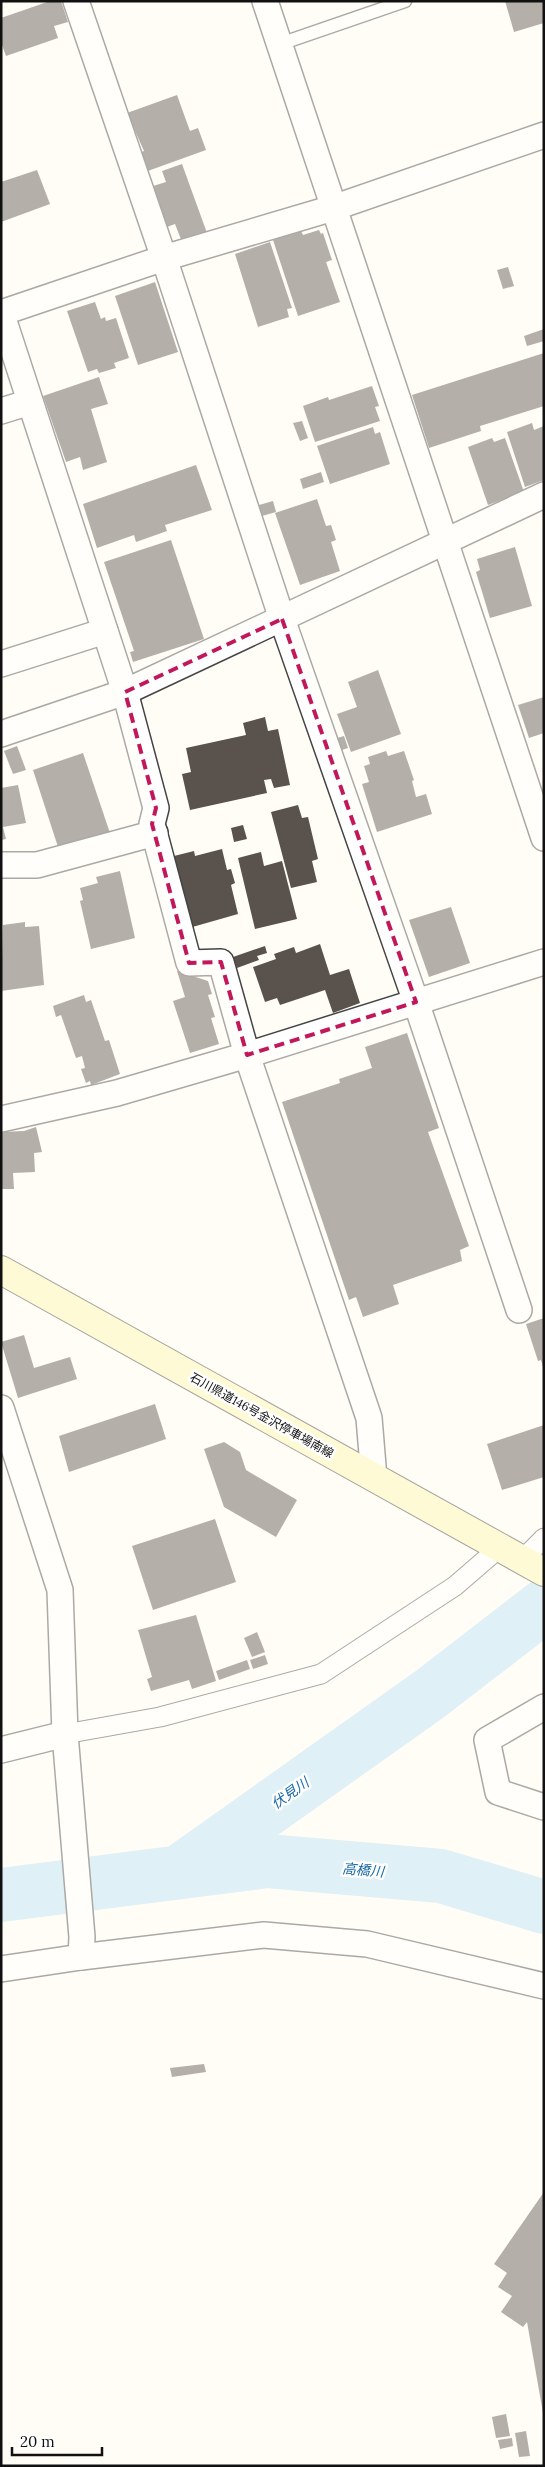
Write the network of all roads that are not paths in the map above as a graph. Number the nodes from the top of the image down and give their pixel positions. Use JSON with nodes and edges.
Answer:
{"nodes":[{"id":1,"x":76,"y":1,"type":"edge"},
{"id":2,"x":265,"y":1,"type":"edge"},
{"id":3,"x":405,"y":1,"type":"edge"},
{"id":4,"x":280,"y":44,"type":"junction"},
{"id":5,"x":544,"y":135,"type":"edge"},
{"id":6,"x":333,"y":208,"type":"junction"},
{"id":7,"x":164,"y":258,"type":"junction"},
{"id":8,"x":1,"y":313,"type":"edge"},
{"id":9,"x":30,"y":402,"type":"junction"},
{"id":10,"x":1,"y":411,"type":"edge"},
{"id":11,"x":544,"y":496,"type":"edge"},
{"id":12,"x":446,"y":542,"type":"junction"},
{"id":13,"x":282,"y":619,"type":"junction"},
{"id":14,"x":106,"y":631,"type":"junction"},
{"id":15,"x":1,"y":664,"type":"edge"},
{"id":16,"x":125,"y":692,"type":"junction"},
{"id":17,"x":1,"y":734,"type":"edge"},
{"id":18,"x":155,"y":833,"type":"junction"},
{"id":19,"x":544,"y":838,"type":"edge"},
{"id":20,"x":1,"y":865,"type":"edge"},
{"id":21,"x":544,"y":962,"type":"edge"},
{"id":22,"x":416,"y":1002,"type":"junction"},
{"id":23,"x":247,"y":1055,"type":"junction"},
{"id":24,"x":1,"y":1119,"type":"edge"},
{"id":25,"x":1,"y":1270,"type":"edge"},
{"id":26,"x":519,"y":1310,"type":"dead end"},
{"id":27,"x":1,"y":1408,"type":"edge"},
{"id":28,"x":374,"y":1478,"type":"junction"},
{"id":29,"x":544,"y":1538,"type":"edge"},
{"id":30,"x":521,"y":1560,"type":"edge"},
{"id":31,"x":544,"y":1707,"type":"edge"},
{"id":32,"x":65,"y":1740,"type":"junction"},
{"id":33,"x":1,"y":1750,"type":"edge"},
{"id":34,"x":544,"y":1807,"type":"edge"},
{"id":35,"x":81,"y":1947,"type":"junction"},
{"id":36,"x":1,"y":1968,"type":"edge"},
{"id":37,"x":544,"y":1986,"type":"edge"}],
"edges":[{"from":1,"to":7,"type":"street"},
{"from":2,"to":4,"type":"street"},
{"from":3,"to":4,"type":"lane"},
{"from":4,"to":6,"type":"street"},
{"from":5,"to":6,"type":"street"},
{"from":6,"to":7,"type":"street"},
{"from":6,"to":12,"type":"street"},
{"from":7,"to":8,"type":"street"},
{"from":7,"to":13,"type":"street"},
{"from":8,"to":9,"type":"street"},
{"from":9,"to":10,"type":"street"},
{"from":9,"to":14,"type":"street"},
{"from":11,"to":12,"type":"street"},
{"from":12,"to":13,"type":"street"},
{"from":12,"to":19,"type":"street"},
{"from":13,"to":16,"type":"street"},
{"from":13,"to":22,"type":"street"},
{"from":14,"to":15,"type":"street"},
{"from":14,"to":16,"type":"street"},
{"from":16,"to":17,"type":"street"},
{"from":16,"to":18,"type":"street"},
{"from":18,"to":20,"type":"street"},
{"from":18,"to":23,"type":"street"},
{"from":21,"to":22,"type":"street"},
{"from":22,"to":23,"type":"street"},
{"from":22,"to":26,"type":"street"},
{"from":23,"to":24,"type":"street"},
{"from":23,"to":28,"type":"street"},
{"from":25,"to":28,"type":"main road","name":"石川県道146号金沢停車場南線"},
{"from":27,"to":32,"type":"street"},
{"from":28,"to":30,"type":"main road","name":"石川県道146号金沢停車場南線"},
{"from":29,"to":30,"type":"street"},
{"from":30,"to":32,"type":"street"},
{"from":31,"to":34,"type":"street"},
{"from":32,"to":33,"type":"street"},
{"from":32,"to":35,"type":"street"},
{"from":35,"to":36,"type":"street"},
{"from":35,"to":37,"type":"street"}]}
